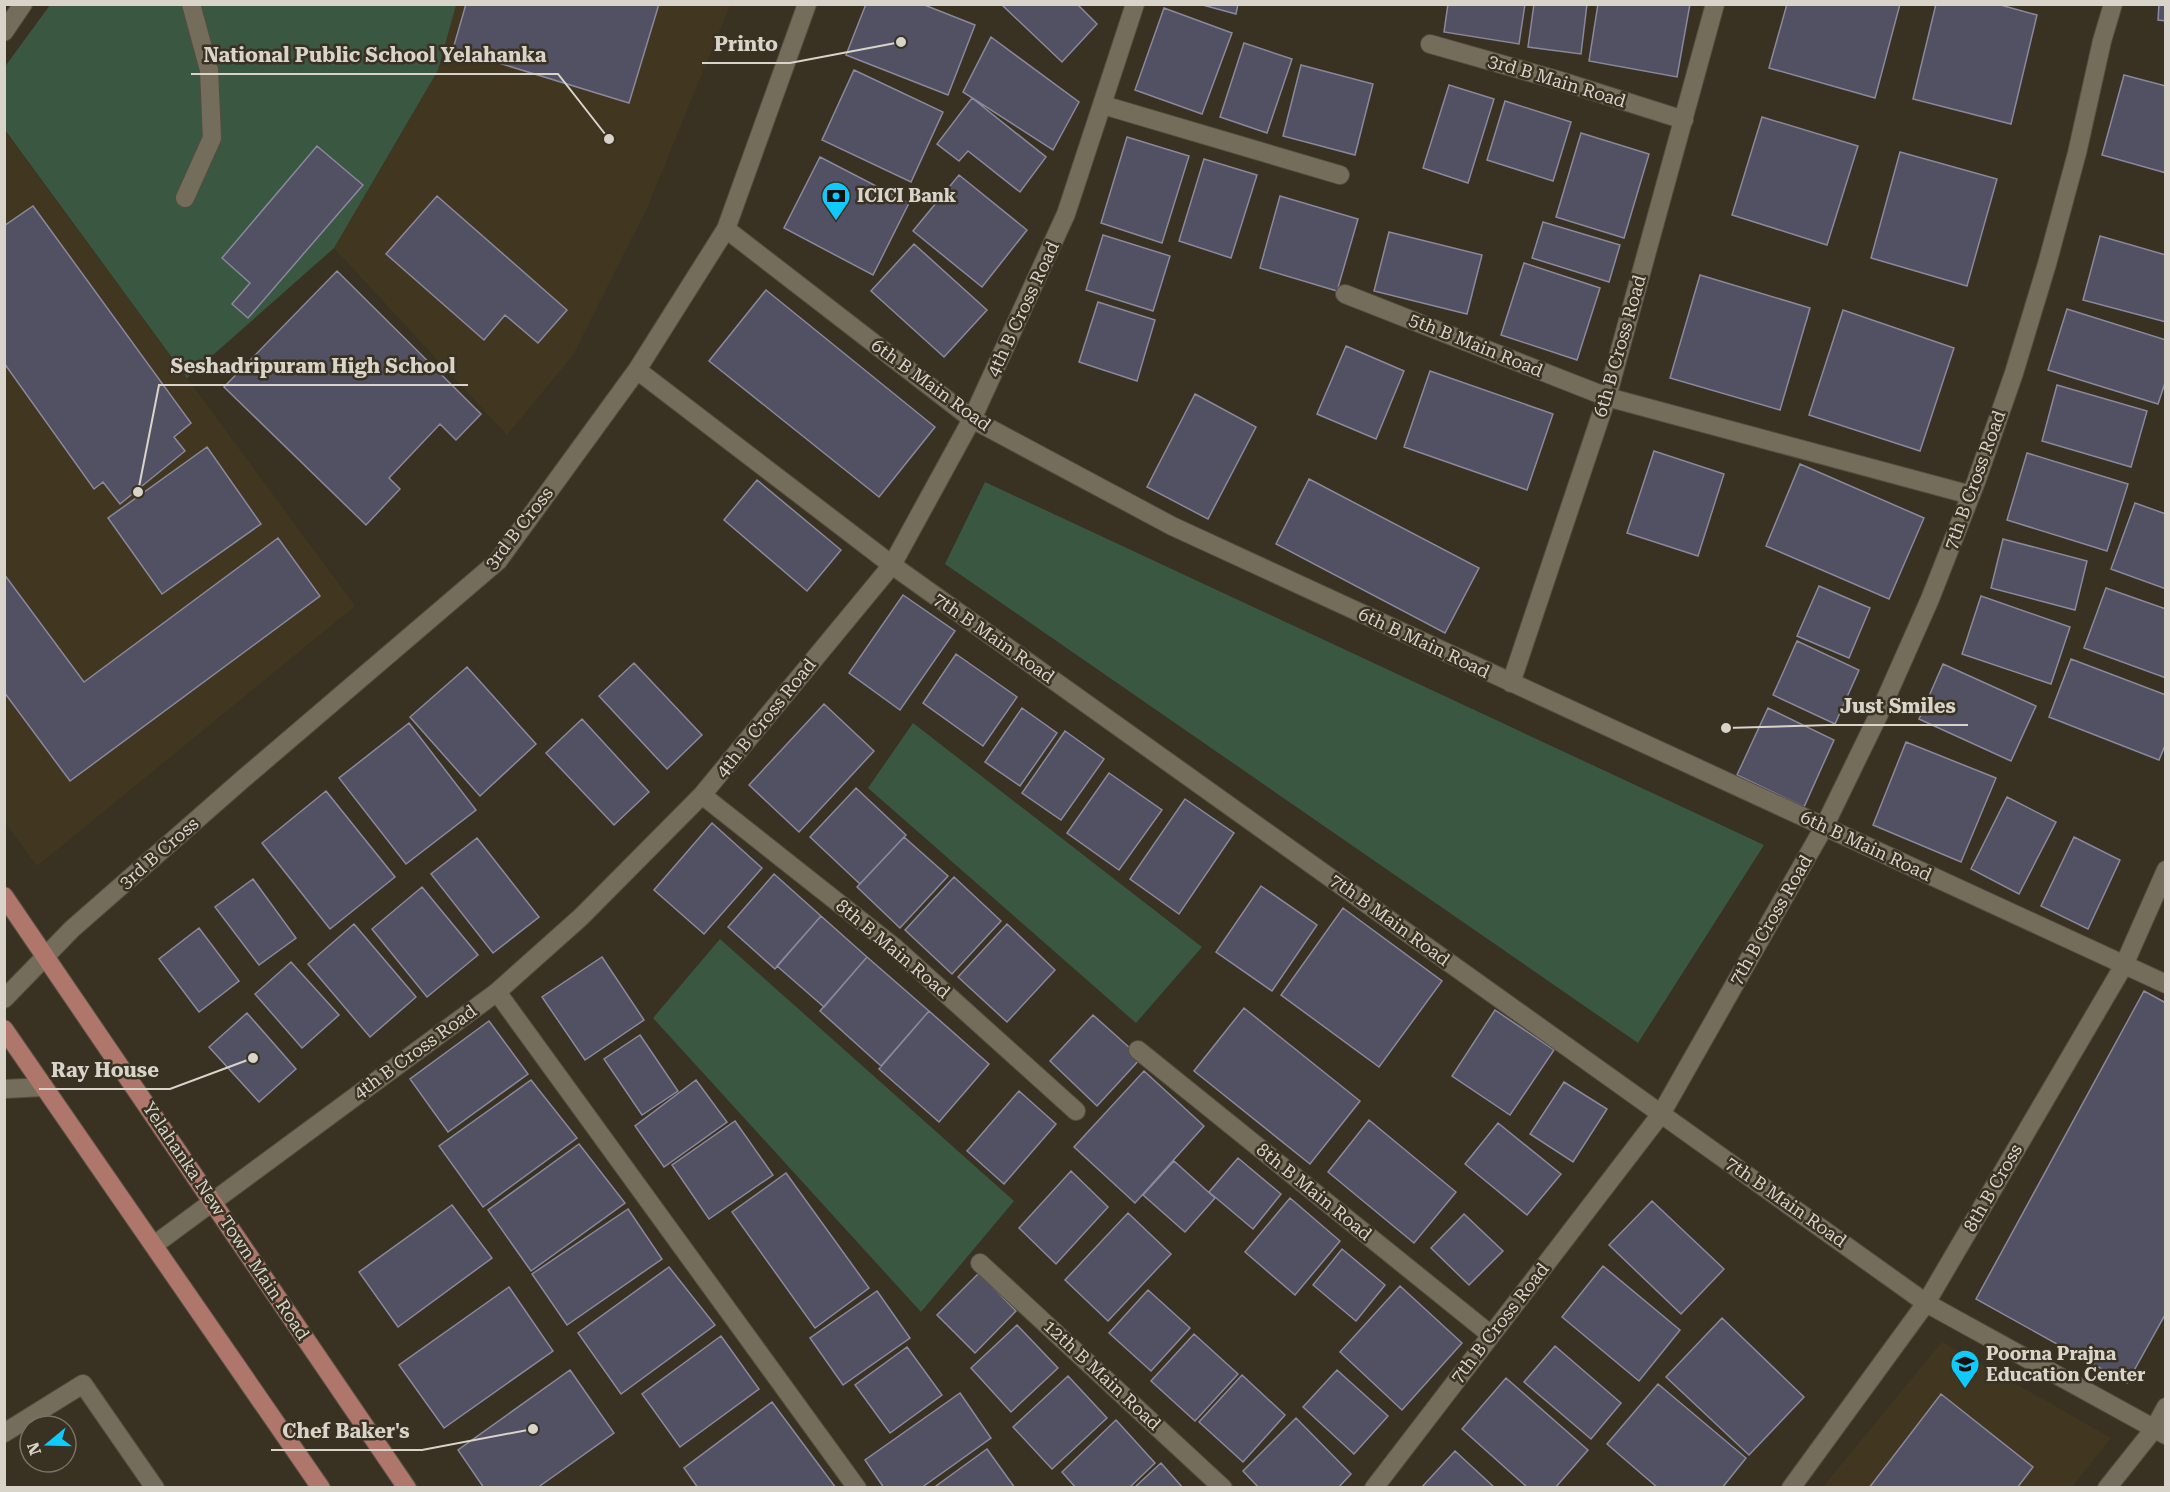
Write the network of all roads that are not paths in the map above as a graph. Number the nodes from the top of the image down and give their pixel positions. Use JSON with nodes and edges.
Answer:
{"nodes":[{"id":1,"x":23,"y":4,"type":"edge"},
{"id":2,"x":191,"y":4,"type":"edge"},
{"id":3,"x":807,"y":4,"type":"edge"},
{"id":4,"x":1135,"y":4,"type":"edge"},
{"id":5,"x":1715,"y":4,"type":"edge"},
{"id":6,"x":2114,"y":4,"type":"edge"},
{"id":7,"x":4,"y":32,"type":"edge"},
{"id":8,"x":1430,"y":44,"type":"dead end"},
{"id":9,"x":1103,"y":105,"type":"junction"},
{"id":10,"x":1684,"y":120,"type":"junction"},
{"id":11,"x":1340,"y":175,"type":"dead end"},
{"id":12,"x":185,"y":198,"type":"dead end"},
{"id":13,"x":726,"y":229,"type":"junction"},
{"id":14,"x":1345,"y":294,"type":"dead end"},
{"id":15,"x":637,"y":370,"type":"junction"},
{"id":16,"x":1607,"y":397,"type":"junction"},
{"id":17,"x":972,"y":420,"type":"junction"},
{"id":18,"x":1971,"y":495,"type":"junction"},
{"id":19,"x":892,"y":565,"type":"junction"},
{"id":20,"x":1511,"y":682,"type":"junction"},
{"id":21,"x":702,"y":795,"type":"junction"},
{"id":22,"x":1824,"y":827,"type":"junction"},
{"id":23,"x":2166,"y":870,"type":"edge"},
{"id":24,"x":4,"y":896,"type":"edge"},
{"id":25,"x":47,"y":957,"type":"junction"},
{"id":26,"x":2124,"y":965,"type":"junction"},
{"id":27,"x":2166,"y":984,"type":"edge"},
{"id":28,"x":497,"y":992,"type":"junction"},
{"id":29,"x":4,"y":999,"type":"edge"},
{"id":30,"x":4,"y":1029,"type":"edge"},
{"id":31,"x":1138,"y":1050,"type":"dead end"},
{"id":32,"x":44,"y":1087,"type":"junction"},
{"id":33,"x":4,"y":1089,"type":"edge"},
{"id":34,"x":1076,"y":1111,"type":"dead end"},
{"id":35,"x":1661,"y":1114,"type":"junction"},
{"id":36,"x":213,"y":1200,"type":"junction"},
{"id":37,"x":154,"y":1245,"type":"junction"},
{"id":38,"x":980,"y":1263,"type":"dead end"},
{"id":39,"x":1926,"y":1302,"type":"junction"},
{"id":40,"x":1491,"y":1335,"type":"junction"},
{"id":41,"x":2166,"y":1407,"type":"edge"},
{"id":42,"x":2160,"y":1432,"type":"edge"},
{"id":43,"x":4,"y":1433,"type":"edge"},
{"id":44,"x":155,"y":1488,"type":"edge"},
{"id":45,"x":321,"y":1488,"type":"edge"},
{"id":46,"x":407,"y":1488,"type":"edge"},
{"id":47,"x":857,"y":1488,"type":"edge"},
{"id":48,"x":1223,"y":1488,"type":"edge"},
{"id":49,"x":1374,"y":1488,"type":"edge"},
{"id":50,"x":1791,"y":1488,"type":"edge"},
{"id":51,"x":2107,"y":1488,"type":"edge"}],
"edges":[{"from":1,"to":7,"type":"street"},
{"from":2,"to":12,"type":"street"},
{"from":3,"to":13,"type":"street","name":"3rd B Cross"},
{"from":4,"to":9,"type":"street","name":"4th B Cross Road"},
{"from":5,"to":10,"type":"street","name":"6th B Cross Road"},
{"from":6,"to":18,"type":"street","name":"7th B Cross Road"},
{"from":8,"to":10,"type":"street","name":"3rd B Main Road"},
{"from":9,"to":11,"type":"street"},
{"from":9,"to":17,"type":"street","name":"4th B Cross Road"},
{"from":10,"to":16,"type":"street","name":"6th B Cross Road"},
{"from":13,"to":15,"type":"street","name":"3rd B Cross"},
{"from":13,"to":17,"type":"street","name":"6th B Main Road"},
{"from":14,"to":16,"type":"street","name":"5th B Main Road"},
{"from":15,"to":19,"type":"street","name":"7th B Main Road"},
{"from":15,"to":25,"type":"street","name":"3rd B Cross"},
{"from":16,"to":18,"type":"street","name":"5th B Main Road"},
{"from":16,"to":20,"type":"street","name":"6th B Cross Road"},
{"from":17,"to":19,"type":"street","name":"4th B Cross Road"},
{"from":17,"to":20,"type":"street","name":"6th B Main Road"},
{"from":18,"to":22,"type":"street","name":"7th B Cross Road"},
{"from":19,"to":21,"type":"street","name":"4th B Cross Road"},
{"from":19,"to":35,"type":"street","name":"7th B Main Road"},
{"from":20,"to":22,"type":"street","name":"6th B Main Road"},
{"from":21,"to":28,"type":"street","name":"4th B Cross Road"},
{"from":21,"to":34,"type":"street","name":"8th B Main Road"},
{"from":22,"to":26,"type":"street","name":"6th B Main Road"},
{"from":22,"to":35,"type":"street","name":"7th B Cross Road"},
{"from":23,"to":26,"type":"street","name":"8th B Cross"},
{"from":24,"to":25,"type":"main road","name":"Yelahanka New Town Main Road"},
{"from":25,"to":29,"type":"street","name":"3rd B Cross"},
{"from":25,"to":36,"type":"main road","name":"Yelahanka New Town Main Road"},
{"from":26,"to":27,"type":"street","name":"6th B Main Road"},
{"from":26,"to":39,"type":"street","name":"8th B Cross"},
{"from":28,"to":36,"type":"street","name":"4th B Cross Road"},
{"from":28,"to":47,"type":"street"},
{"from":30,"to":32,"type":"main road"},
{"from":31,"to":40,"type":"street","name":"8th B Main Road"},
{"from":32,"to":33,"type":"street"},
{"from":32,"to":37,"type":"main road"},
{"from":35,"to":39,"type":"street","name":"7th B Main Road"},
{"from":35,"to":40,"type":"street","name":"7th B Cross Road"},
{"from":36,"to":37,"type":"street","name":"4th B Cross Road"},
{"from":36,"to":46,"type":"main road","name":"Yelahanka New Town Main Road"},
{"from":37,"to":45,"type":"main road"},
{"from":38,"to":48,"type":"street","name":"12th B Main Road"},
{"from":39,"to":42,"type":"street","name":"7th B Main Road"},
{"from":39,"to":50,"type":"street","name":"8th B Cross"},
{"from":40,"to":49,"type":"street","name":"7th B Cross Road"},
{"from":41,"to":42,"type":"street"},
{"from":42,"to":51,"type":"street"},
{"from":43,"to":44,"type":"street"}]}
